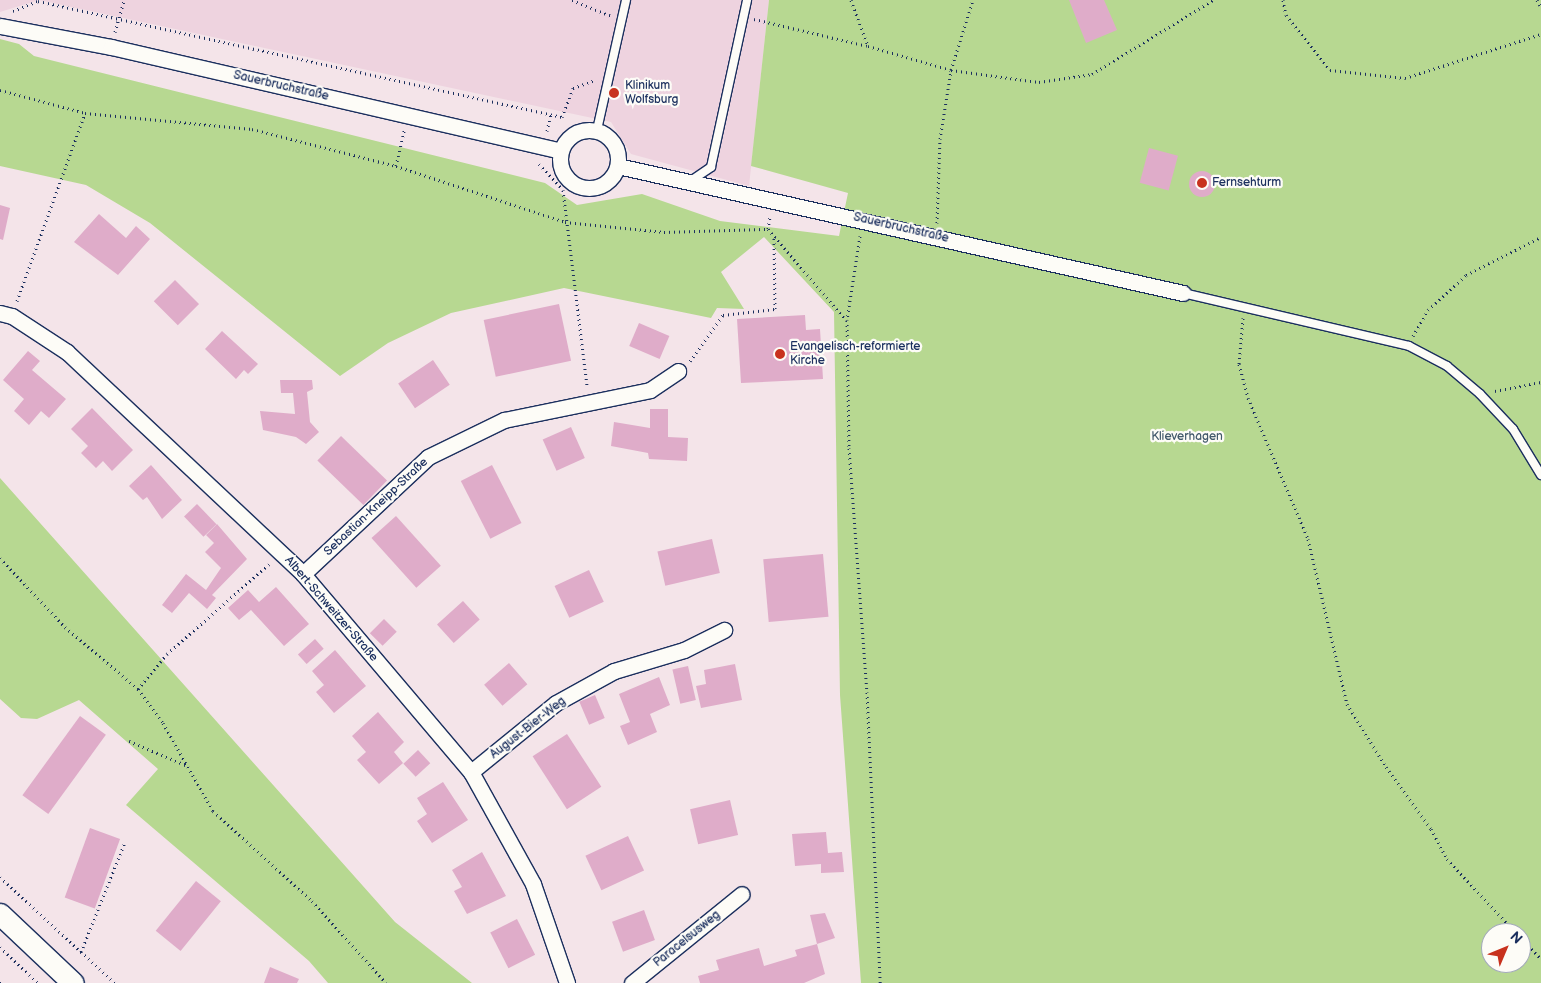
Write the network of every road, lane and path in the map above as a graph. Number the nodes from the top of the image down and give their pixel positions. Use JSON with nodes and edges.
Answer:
{"nodes":[{"id":1,"x":124,"y":0,"type":"edge"},
{"id":2,"x":572,"y":0,"type":"edge"},
{"id":3,"x":626,"y":0,"type":"edge"},
{"id":4,"x":747,"y":0,"type":"edge"},
{"id":5,"x":851,"y":0,"type":"edge"},
{"id":6,"x":972,"y":0,"type":"edge"},
{"id":7,"x":1213,"y":0,"type":"edge"},
{"id":8,"x":1283,"y":0,"type":"edge"},
{"id":9,"x":1537,"y":0,"type":"edge"},
{"id":10,"x":1541,"y":6,"type":"edge"},
{"id":11,"x":610,"y":16,"type":"junction"},
{"id":12,"x":119,"y":17,"type":"junction"},
{"id":13,"x":743,"y":17,"type":"junction"},
{"id":14,"x":622,"y":19,"type":"junction"},
{"id":15,"x":3,"y":20,"type":"edge"},
{"id":16,"x":608,"y":25,"type":"dead end"},
{"id":17,"x":1541,"y":34,"type":"edge"},
{"id":18,"x":868,"y":46,"type":"junction"},
{"id":19,"x":111,"y":47,"type":"junction"},
{"id":20,"x":951,"y":70,"type":"junction"},
{"id":21,"x":597,"y":72,"type":"dead end"},
{"id":22,"x":0,"y":90,"type":"edge"},
{"id":23,"x":86,"y":114,"type":"junction"},
{"id":24,"x":551,"y":114,"type":"junction"},
{"id":25,"x":407,"y":116,"type":"junction"},
{"id":26,"x":597,"y":130,"type":"junction"},
{"id":27,"x":543,"y":148,"type":"junction"},
{"id":28,"x":560,"y":151,"type":"junction"},
{"id":29,"x":396,"y":166,"type":"junction"},
{"id":30,"x":618,"y":166,"type":"junction"},
{"id":31,"x":687,"y":181,"type":"junction"},
{"id":32,"x":775,"y":200,"type":"junction"},
{"id":33,"x":864,"y":220,"type":"junction"},
{"id":34,"x":565,"y":222,"type":"junction"},
{"id":35,"x":768,"y":229,"type":"junction"},
{"id":36,"x":936,"y":236,"type":"junction"},
{"id":37,"x":774,"y":237,"type":"junction"},
{"id":38,"x":1541,"y":237,"type":"edge"},
{"id":39,"x":1183,"y":293,"type":"joint"},
{"id":40,"x":1244,"y":305,"type":"junction"},
{"id":41,"x":6,"y":315,"type":"edge"},
{"id":42,"x":847,"y":320,"type":"junction"},
{"id":43,"x":1409,"y":346,"type":"junction"},
{"id":44,"x":678,"y":371,"type":"joint"},
{"id":45,"x":1541,"y":382,"type":"edge"},
{"id":46,"x":1480,"y":394,"type":"junction"},
{"id":47,"x":588,"y":399,"type":"junction"},
{"id":48,"x":1541,"y":475,"type":"edge"},
{"id":49,"x":282,"y":553,"type":"junction"},
{"id":50,"x":0,"y":558,"type":"edge"},
{"id":51,"x":303,"y":574,"type":"junction"},
{"id":52,"x":724,"y":630,"type":"dead end"},
{"id":53,"x":138,"y":689,"type":"junction"},
{"id":54,"x":129,"y":741,"type":"dead end"},
{"id":55,"x":189,"y":766,"type":"junction"},
{"id":56,"x":471,"y":772,"type":"junction"},
{"id":57,"x":125,"y":842,"type":"dead end"},
{"id":58,"x":0,"y":877,"type":"edge"},
{"id":59,"x":742,"y":894,"type":"dead end"},
{"id":60,"x":0,"y":914,"type":"edge"},
{"id":61,"x":1507,"y":923,"type":"edge"},
{"id":62,"x":0,"y":947,"type":"edge"},
{"id":63,"x":1531,"y":948,"type":"edge"},
{"id":64,"x":81,"y":952,"type":"junction"},
{"id":65,"x":1541,"y":959,"type":"edge"},
{"id":66,"x":37,"y":983,"type":"edge"},
{"id":67,"x":73,"y":983,"type":"edge"},
{"id":68,"x":115,"y":983,"type":"edge"},
{"id":69,"x":386,"y":983,"type":"edge"},
{"id":70,"x":567,"y":983,"type":"edge"},
{"id":71,"x":632,"y":983,"type":"edge"},
{"id":72,"x":880,"y":983,"type":"edge"}],
"edges":[{"from":1,"to":12,"type":"path"},
{"from":2,"to":11,"type":"path"},
{"from":3,"to":14,"type":"lane"},
{"from":4,"to":13,"type":"lane"},
{"from":5,"to":18,"type":"path"},
{"from":6,"to":20,"type":"path"},
{"from":7,"to":20,"type":"path"},
{"from":8,"to":17,"type":"path"},
{"from":9,"to":10,"type":"path"},
{"from":11,"to":14,"type":"path"},
{"from":11,"to":16,"type":"path"},
{"from":12,"to":15,"type":"path"},
{"from":12,"to":19,"type":"path"},
{"from":12,"to":24,"type":"path"},
{"from":13,"to":18,"type":"path"},
{"from":13,"to":31,"type":"lane"},
{"from":14,"to":26,"type":"lane"},
{"from":15,"to":19,"type":"street","name":"Sauerbruchstraße"},
{"from":18,"to":20,"type":"path"},
{"from":19,"to":25,"type":"street","name":"Sauerbruchstraße"},
{"from":20,"to":36,"type":"path"},
{"from":21,"to":24,"type":"path"},
{"from":22,"to":23,"type":"path"},
{"from":23,"to":29,"type":"path"},
{"from":23,"to":41,"type":"path"},
{"from":24,"to":27,"type":"path"},
{"from":25,"to":27,"type":"street","name":"Sauerbruchstraße"},
{"from":25,"to":29,"type":"path"},
{"from":26,"to":28,"type":"street"},
{"from":26,"to":30,"type":"street"},
{"from":27,"to":28,"type":"street","name":"Sauerbruchstraße"},
{"from":27,"to":34,"type":"path"},
{"from":28,"to":30,"type":"street"},
{"from":29,"to":34,"type":"path"},
{"from":30,"to":31,"type":"street","name":"Sauerbruchstraße"},
{"from":31,"to":32,"type":"street","name":"Sauerbruchstraße"},
{"from":32,"to":33,"type":"street","name":"Sauerbruchstraße"},
{"from":32,"to":35,"type":"path"},
{"from":33,"to":36,"type":"street","name":"Sauerbruchstraße"},
{"from":33,"to":42,"type":"path"},
{"from":34,"to":35,"type":"path"},
{"from":34,"to":47,"type":"path"},
{"from":35,"to":37,"type":"path"},
{"from":36,"to":39,"type":"street","name":"Sauerbruchstraße"},
{"from":37,"to":42,"type":"path"},
{"from":37,"to":44,"type":"path"},
{"from":38,"to":43,"type":"path"},
{"from":39,"to":40,"type":"lane"},
{"from":40,"to":43,"type":"lane"},
{"from":40,"to":61,"type":"path"},
{"from":41,"to":49,"type":"street","name":"Albert-Schweitzer-Straße"},
{"from":42,"to":72,"type":"path"},
{"from":43,"to":46,"type":"lane"},
{"from":44,"to":47,"type":"street","name":"Sebastian-Kneipp-Straße"},
{"from":45,"to":46,"type":"path"},
{"from":46,"to":48,"type":"lane"},
{"from":47,"to":51,"type":"street","name":"Sebastian-Kneipp-Straße"},
{"from":49,"to":51,"type":"street","name":"Albert-Schweitzer-Straße"},
{"from":49,"to":53,"type":"path"},
{"from":50,"to":53,"type":"path"},
{"from":51,"to":56,"type":"street","name":"Albert-Schweitzer-Straße"},
{"from":52,"to":56,"type":"street","name":"August-Bier-Weg"},
{"from":53,"to":55,"type":"path"},
{"from":54,"to":55,"type":"path"},
{"from":55,"to":69,"type":"path"},
{"from":56,"to":70,"type":"street","name":"Albert-Schweitzer-Straße"},
{"from":57,"to":64,"type":"path"},
{"from":58,"to":64,"type":"path"},
{"from":59,"to":71,"type":"street","name":"Paracelsusweg"},
{"from":60,"to":67,"type":"street"},
{"from":62,"to":66,"type":"path"},
{"from":63,"to":65,"type":"path"},
{"from":64,"to":68,"type":"path"}]}
